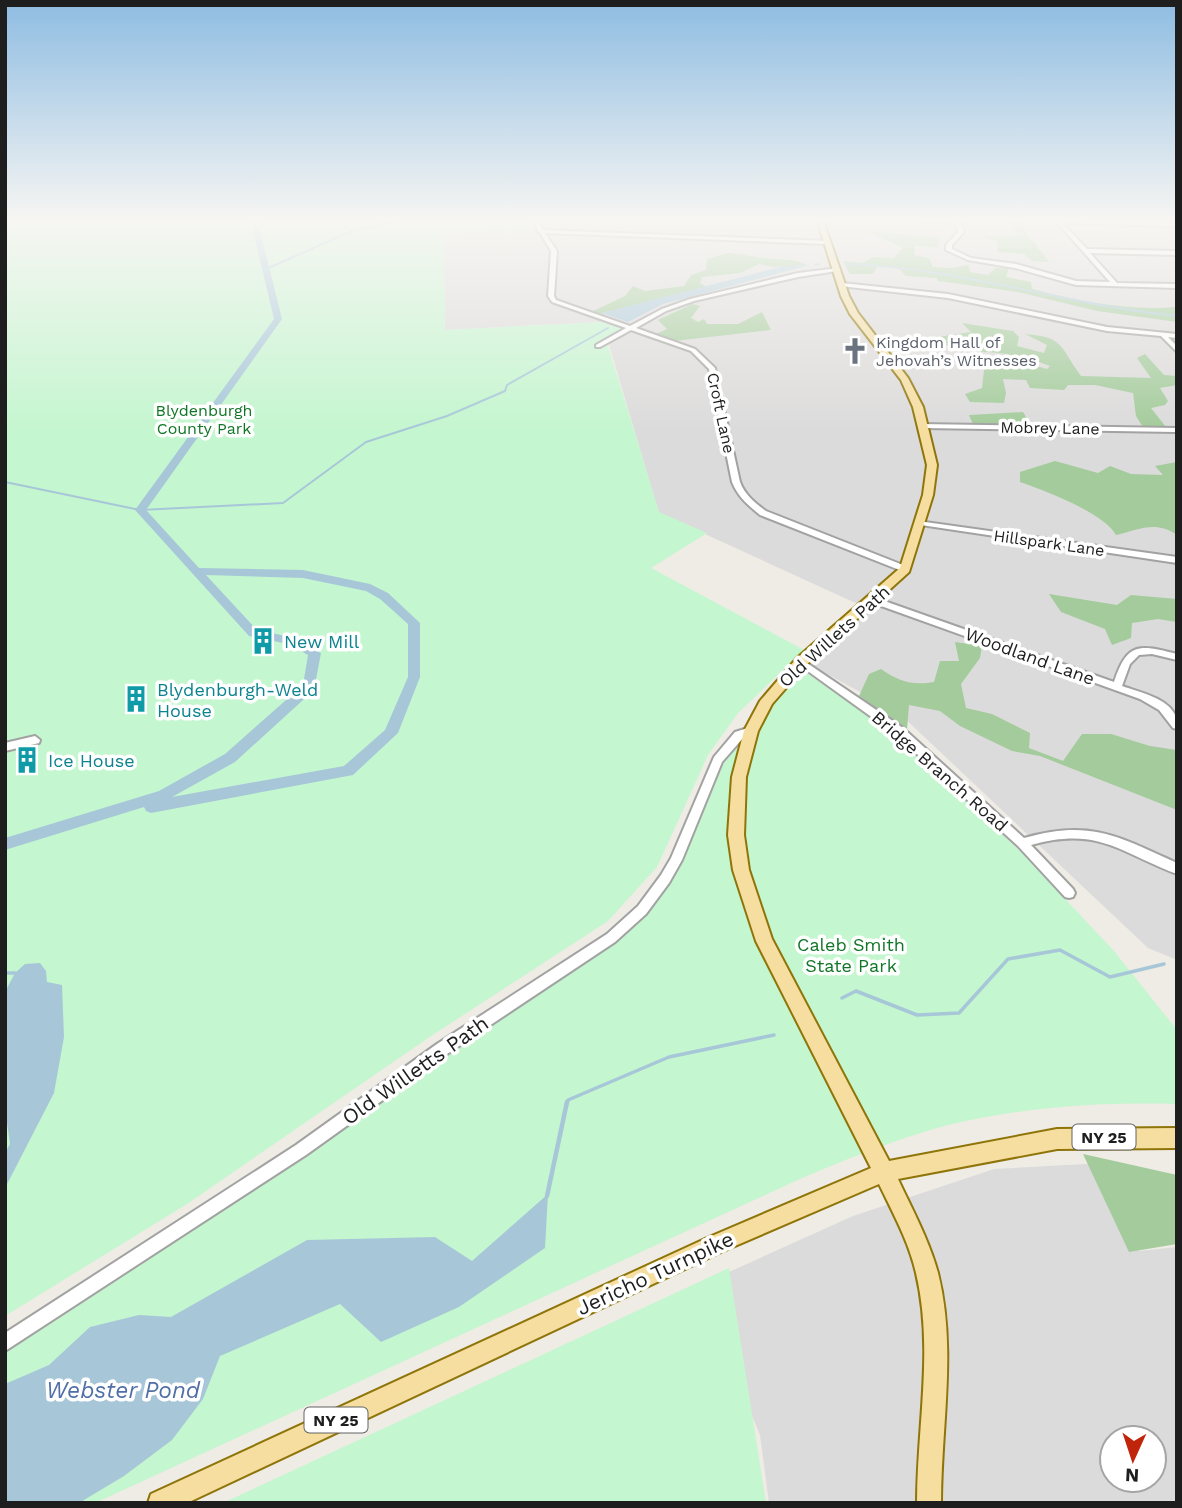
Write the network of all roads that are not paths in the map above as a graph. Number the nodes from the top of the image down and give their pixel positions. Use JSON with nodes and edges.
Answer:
{"nodes":[{"id":1,"x":551,"y":290,"type":"edge"},
{"id":2,"x":733,"y":290,"type":"edge"},
{"id":3,"x":844,"y":290,"type":"edge"},
{"id":4,"x":894,"y":290,"type":"edge"},
{"id":5,"x":629,"y":330,"type":"junction"},
{"id":6,"x":1163,"y":335,"type":"junction"},
{"id":7,"x":1177,"y":336,"type":"edge"},
{"id":8,"x":598,"y":345,"type":"dead end"},
{"id":9,"x":1177,"y":350,"type":"edge"},
{"id":10,"x":923,"y":426,"type":"junction"},
{"id":11,"x":1177,"y":430,"type":"edge"},
{"id":12,"x":921,"y":523,"type":"junction"},
{"id":13,"x":1177,"y":560,"type":"edge"},
{"id":14,"x":905,"y":569,"type":"junction"},
{"id":15,"x":873,"y":600,"type":"junction"},
{"id":16,"x":1177,"y":657,"type":"edge"},
{"id":17,"x":801,"y":662,"type":"junction"},
{"id":18,"x":1117,"y":687,"type":"junction"},
{"id":19,"x":1177,"y":725,"type":"edge"},
{"id":20,"x":751,"y":731,"type":"junction"},
{"id":21,"x":34,"y":740,"type":"dead end"},
{"id":22,"x":5,"y":747,"type":"edge"},
{"id":23,"x":1021,"y":843,"type":"junction"},
{"id":24,"x":1177,"y":869,"type":"edge"},
{"id":25,"x":1069,"y":893,"type":"dead end"},
{"id":26,"x":1177,"y":1138,"type":"edge"},
{"id":27,"x":884,"y":1172,"type":"junction"},
{"id":28,"x":5,"y":1343,"type":"edge"},
{"id":29,"x":160,"y":1503,"type":"edge"},
{"id":30,"x":929,"y":1503,"type":"edge"}],
"edges":[{"from":1,"to":5,"type":"street","name":"Croft Lane"},
{"from":2,"to":5,"type":"street"},
{"from":3,"to":10,"type":"main road","name":"Old Willets Path"},
{"from":4,"to":6,"type":"street"},
{"from":5,"to":8,"type":"street"},
{"from":5,"to":14,"type":"street","name":"Croft Lane"},
{"from":6,"to":7,"type":"street"},
{"from":6,"to":9,"type":"street"},
{"from":10,"to":11,"type":"street","name":"Mobrey Lane"},
{"from":10,"to":12,"type":"main road","name":"Old Willets Path"},
{"from":12,"to":13,"type":"street","name":"Hillspark Lane"},
{"from":12,"to":14,"type":"main road","name":"Old Willets Path"},
{"from":14,"to":15,"type":"main road","name":"Old Willets Path"},
{"from":15,"to":17,"type":"main road","name":"Old Willets Path"},
{"from":15,"to":18,"type":"street","name":"Woodland Lane"},
{"from":16,"to":18,"type":"street"},
{"from":17,"to":20,"type":"main road","name":"Old Willets Path"},
{"from":17,"to":23,"type":"street","name":"Bridge Branch Road"},
{"from":18,"to":19,"type":"street","name":"Woodland Lane"},
{"from":20,"to":27,"type":"main road","name":"Old Willets Path"},
{"from":20,"to":28,"type":"street","name":"Old Willetts Path"},
{"from":21,"to":22,"type":"street"},
{"from":23,"to":24,"type":"street"},
{"from":23,"to":25,"type":"street","name":"Bridge Branch Road"},
{"from":26,"to":27,"type":"main road","name":"Jericho Turnpike","number":"NY 25"},
{"from":27,"to":29,"type":"main road","name":"Jericho Turnpike","number":"NY 25"},
{"from":27,"to":30,"type":"main road","name":"Old Willets Path"}]}
